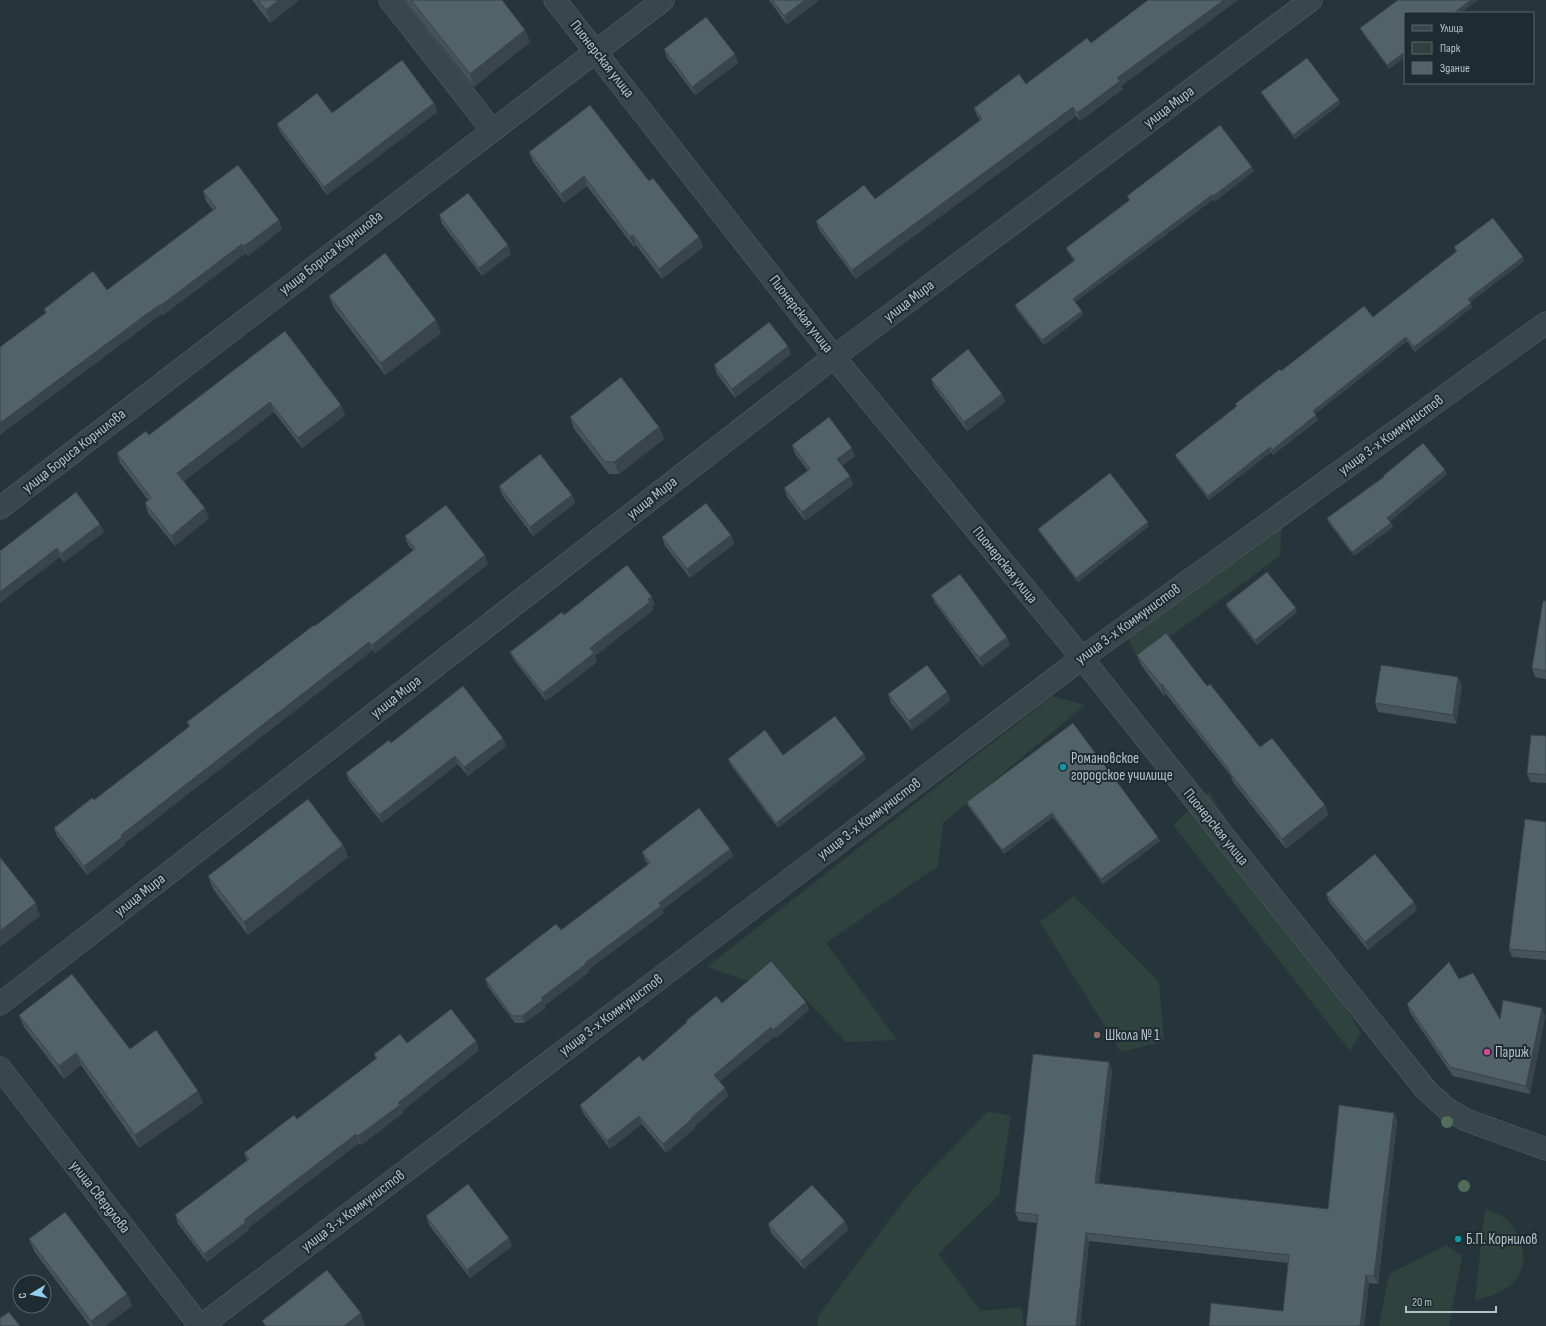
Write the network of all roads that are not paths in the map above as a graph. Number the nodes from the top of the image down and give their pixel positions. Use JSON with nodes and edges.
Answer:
{"nodes":[{"id":1,"x":390,"y":0,"type":"edge"},
{"id":2,"x":555,"y":0,"type":"edge"},
{"id":3,"x":663,"y":0,"type":"edge"},
{"id":4,"x":1311,"y":0,"type":"edge"},
{"id":5,"x":596,"y":50,"type":"junction"},
{"id":6,"x":492,"y":130,"type":"junction"},
{"id":7,"x":1546,"y":324,"type":"edge"},
{"id":8,"x":834,"y":357,"type":"junction"},
{"id":9,"x":0,"y":508,"type":"edge"},
{"id":10,"x":1082,"y":658,"type":"junction"},
{"id":11,"x":0,"y":1004,"type":"edge"},
{"id":12,"x":0,"y":1068,"type":"edge"},
{"id":13,"x":1546,"y":1149,"type":"edge"},
{"id":14,"x":200,"y":1326,"type":"edge"}],
"edges":[{"from":1,"to":6,"type":"street"},
{"from":2,"to":5,"type":"street","name":"Пионерская улица"},
{"from":3,"to":5,"type":"street","name":"улица Бориса Корнилова"},
{"from":4,"to":8,"type":"street","name":"улица Мира"},
{"from":5,"to":6,"type":"street","name":"улица Бориса Корнилова"},
{"from":5,"to":8,"type":"street","name":"Пионерская улица"},
{"from":6,"to":9,"type":"street","name":"улица Бориса Корнилова"},
{"from":7,"to":10,"type":"street","name":"улица 3-х Коммунистов"},
{"from":8,"to":10,"type":"street","name":"Пионерская улица"},
{"from":8,"to":11,"type":"street","name":"улица Мира"},
{"from":10,"to":13,"type":"street","name":"Пионерская улица"},
{"from":10,"to":14,"type":"street","name":"улица 3-х Коммунистов"},
{"from":12,"to":14,"type":"street","name":"улица Свердлова"}]}
